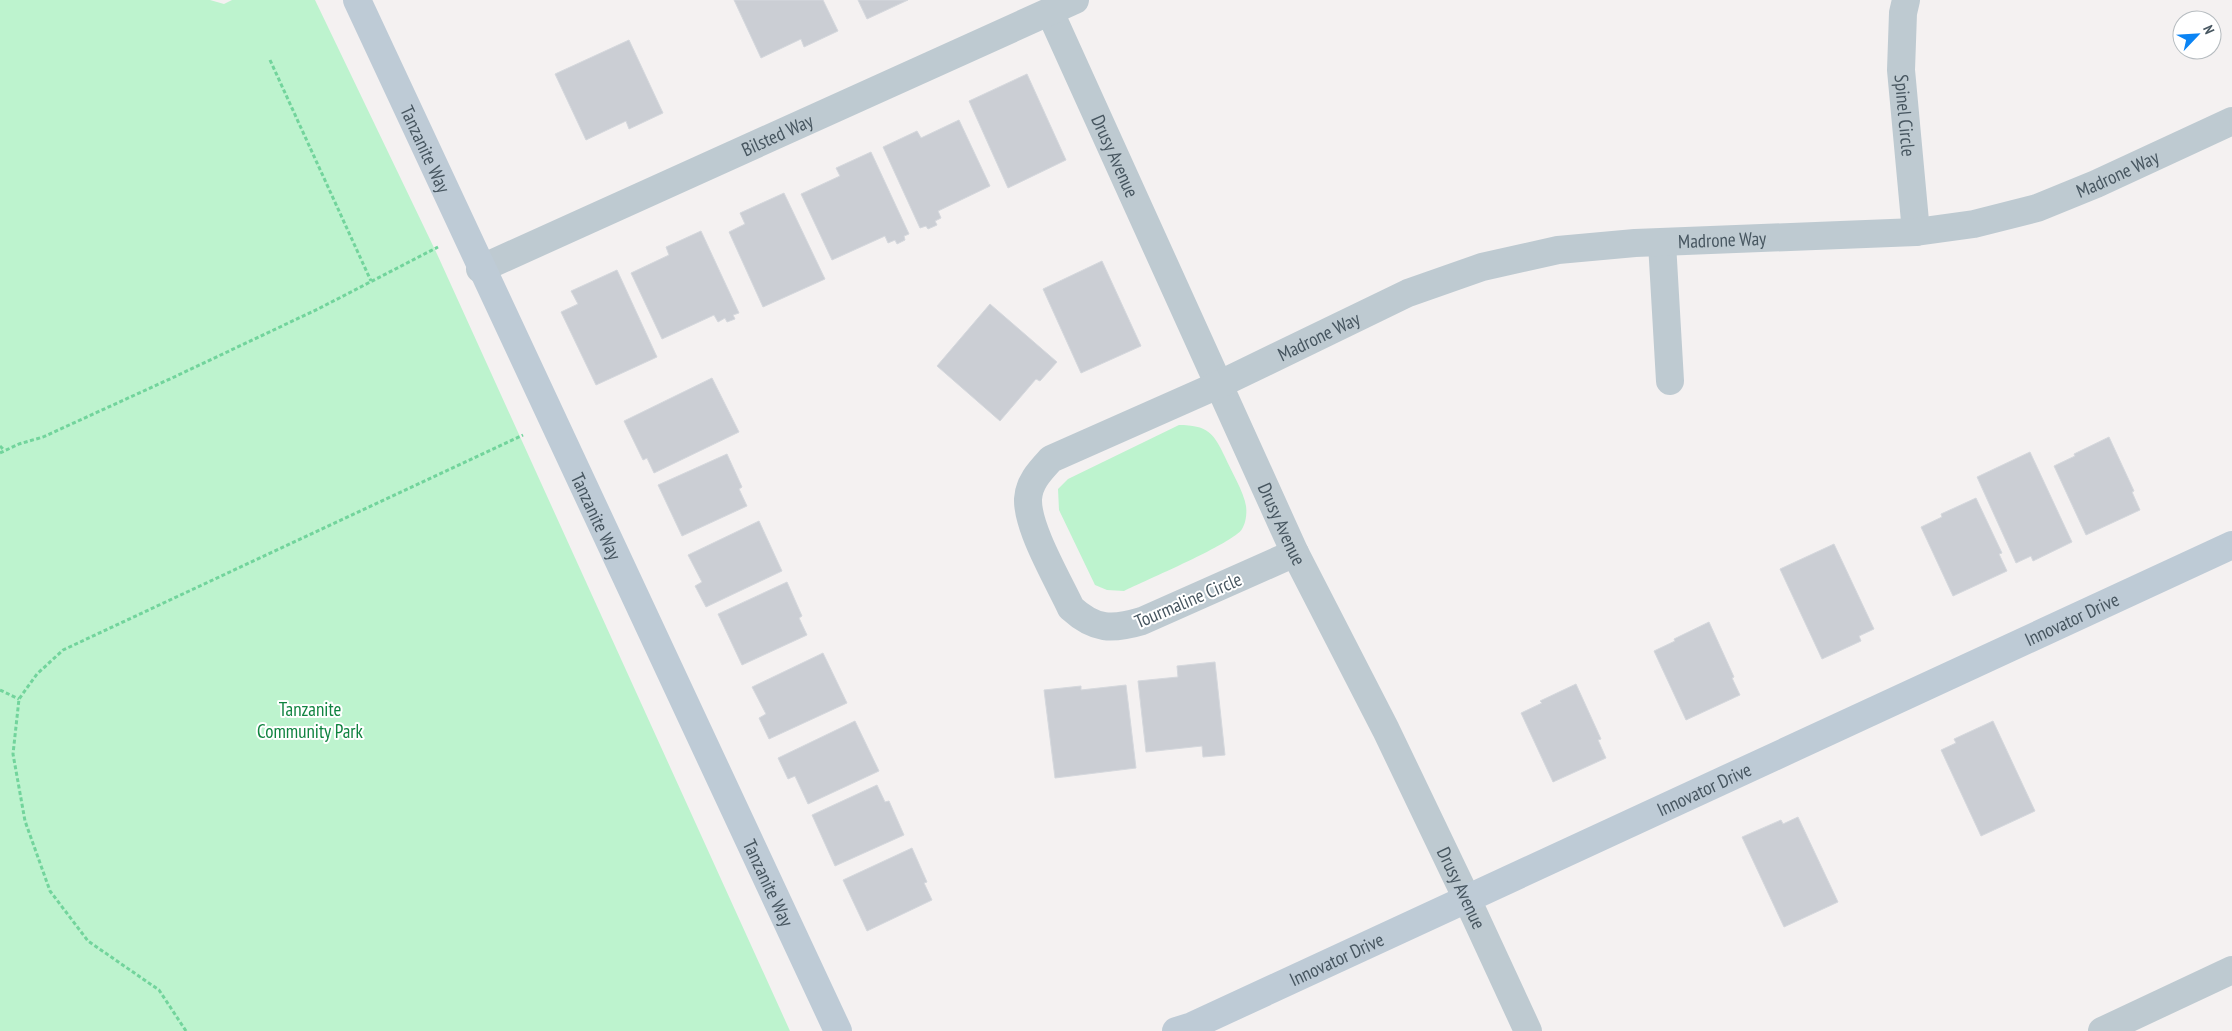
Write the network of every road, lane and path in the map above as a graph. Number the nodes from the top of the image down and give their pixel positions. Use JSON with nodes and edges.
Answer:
{"nodes":[{"id":1,"x":356,"y":0,"type":"edge"},
{"id":2,"x":1075,"y":0,"type":"edge"},
{"id":3,"x":1906,"y":0,"type":"edge"},
{"id":4,"x":1050,"y":12,"type":"junction"},
{"id":5,"x":270,"y":60,"type":"dead end"},
{"id":6,"x":2232,"y":121,"type":"edge"},
{"id":7,"x":1916,"y":232,"type":"junction"},
{"id":8,"x":1662,"y":243,"type":"junction"},
{"id":9,"x":439,"y":246,"type":"dead end"},
{"id":10,"x":480,"y":268,"type":"junction"},
{"id":11,"x":371,"y":281,"type":"junction"},
{"id":12,"x":1670,"y":381,"type":"dead end"},
{"id":13,"x":1218,"y":385,"type":"junction"},
{"id":14,"x":554,"y":422,"type":"junction"},
{"id":15,"x":0,"y":446,"type":"edge"},
{"id":16,"x":4,"y":450,"type":"junction"},
{"id":17,"x":0,"y":453,"type":"edge"},
{"id":18,"x":2232,"y":545,"type":"edge"},
{"id":19,"x":1295,"y":553,"type":"junction"},
{"id":20,"x":0,"y":690,"type":"edge"},
{"id":21,"x":19,"y":699,"type":"junction"},
{"id":22,"x":1467,"y":899,"type":"junction"},
{"id":23,"x":2232,"y":970,"type":"edge"},
{"id":24,"x":186,"y":1031,"type":"edge"},
{"id":25,"x":838,"y":1031,"type":"edge"},
{"id":26,"x":1176,"y":1031,"type":"edge"},
{"id":27,"x":1528,"y":1031,"type":"edge"},
{"id":28,"x":2102,"y":1031,"type":"edge"}],
"edges":[{"from":1,"to":10,"type":"street","name":"Tanzanite Way"},
{"from":2,"to":4,"type":"street","name":"Bilsted Way"},
{"from":3,"to":7,"type":"street","name":"Spinel Circle"},
{"from":4,"to":10,"type":"street","name":"Bilsted Way"},
{"from":4,"to":13,"type":"street","name":"Drusy Avenue"},
{"from":5,"to":11,"type":"path"},
{"from":6,"to":7,"type":"street","name":"Madrone Way"},
{"from":7,"to":8,"type":"street","name":"Madrone Way"},
{"from":8,"to":12,"type":"street"},
{"from":8,"to":13,"type":"street","name":"Madrone Way"},
{"from":9,"to":11,"type":"path"},
{"from":10,"to":14,"type":"street","name":"Tanzanite Way"},
{"from":11,"to":16,"type":"path"},
{"from":13,"to":19,"type":"street","name":"Drusy Avenue"},
{"from":13,"to":19,"type":"street","name":"Tourmaline Circle"},
{"from":14,"to":21,"type":"path"},
{"from":14,"to":25,"type":"street","name":"Tanzanite Way"},
{"from":15,"to":16,"type":"path"},
{"from":16,"to":17,"type":"path"},
{"from":18,"to":22,"type":"street","name":"Innovator Drive"},
{"from":19,"to":22,"type":"street","name":"Drusy Avenue"},
{"from":20,"to":21,"type":"path"},
{"from":21,"to":24,"type":"path"},
{"from":22,"to":26,"type":"street","name":"Innovator Drive"},
{"from":22,"to":27,"type":"street","name":"Drusy Avenue"},
{"from":23,"to":28,"type":"street"}]}
